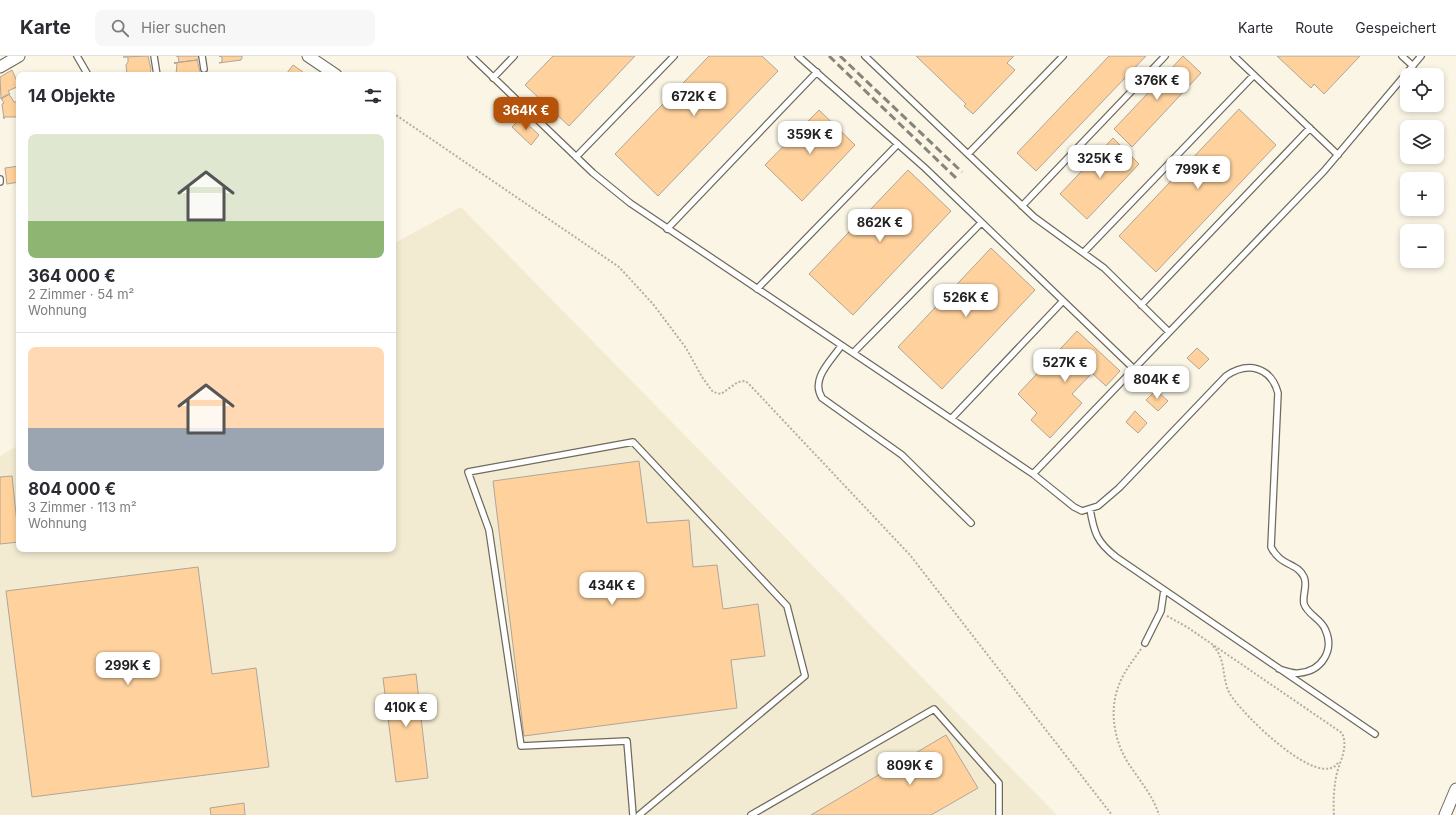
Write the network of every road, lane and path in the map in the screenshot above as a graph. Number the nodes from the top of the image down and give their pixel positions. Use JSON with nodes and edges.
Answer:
{"nodes":[{"id":1,"x":20,"y":56,"type":"edge"},
{"id":2,"x":77,"y":56,"type":"edge"},
{"id":3,"x":154,"y":56,"type":"edge"},
{"id":4,"x":202,"y":56,"type":"edge"},
{"id":5,"x":308,"y":56,"type":"edge"},
{"id":6,"x":471,"y":56,"type":"edge"},
{"id":7,"x":514,"y":56,"type":"edge"},
{"id":8,"x":674,"y":56,"type":"edge"},
{"id":9,"x":798,"y":56,"type":"edge"},
{"id":10,"x":865,"y":56,"type":"edge"},
{"id":11,"x":1063,"y":56,"type":"edge"},
{"id":12,"x":1165,"y":56,"type":"edge"},
{"id":13,"x":1234,"y":56,"type":"edge"},
{"id":14,"x":1402,"y":56,"type":"edge"},
{"id":15,"x":1421,"y":56,"type":"edge"},
{"id":16,"x":1413,"y":66,"type":"junction"},
{"id":17,"x":0,"y":67,"type":"edge"},
{"id":18,"x":204,"y":69,"type":"dead end"},
{"id":19,"x":86,"y":72,"type":"edge"},
{"id":20,"x":157,"y":72,"type":"edge"},
{"id":21,"x":332,"y":72,"type":"edge"},
{"id":22,"x":817,"y":72,"type":"junction"},
{"id":23,"x":1254,"y":75,"type":"junction"},
{"id":24,"x":493,"y":78,"type":"junction"},
{"id":25,"x":396,"y":115,"type":"edge"},
{"id":26,"x":1310,"y":128,"type":"junction"},
{"id":27,"x":898,"y":144,"type":"junction"},
{"id":28,"x":968,"y":154,"type":"junction"},
{"id":29,"x":1338,"y":155,"type":"junction"},
{"id":30,"x":576,"y":157,"type":"junction"},
{"id":31,"x":1022,"y":206,"type":"junction"},
{"id":32,"x":982,"y":222,"type":"junction"},
{"id":33,"x":667,"y":229,"type":"junction"},
{"id":34,"x":1084,"y":252,"type":"junction"},
{"id":35,"x":757,"y":289,"type":"junction"},
{"id":36,"x":1063,"y":301,"type":"junction"},
{"id":37,"x":1141,"y":305,"type":"junction"},
{"id":38,"x":1169,"y":332,"type":"junction"},
{"id":39,"x":841,"y":346,"type":"junction"},
{"id":40,"x":853,"y":353,"type":"junction"},
{"id":41,"x":1134,"y":369,"type":"junction"},
{"id":42,"x":951,"y":419,"type":"junction"},
{"id":43,"x":1033,"y":474,"type":"junction"},
{"id":44,"x":1090,"y":510,"type":"junction"},
{"id":45,"x":971,"y":523,"type":"dead end"},
{"id":46,"x":1164,"y":590,"type":"junction"},
{"id":47,"x":1160,"y":613,"type":"junction"},
{"id":48,"x":1208,"y":642,"type":"junction"},
{"id":49,"x":1145,"y":643,"type":"joint"},
{"id":50,"x":1278,"y":669,"type":"junction"},
{"id":51,"x":1375,"y":734,"type":"dead end"},
{"id":52,"x":1342,"y":756,"type":"junction"},
{"id":53,"x":1456,"y":789,"type":"edge"},
{"id":54,"x":633,"y":815,"type":"edge"},
{"id":55,"x":639,"y":815,"type":"edge"},
{"id":56,"x":751,"y":815,"type":"edge"},
{"id":57,"x":999,"y":815,"type":"edge"},
{"id":58,"x":1112,"y":815,"type":"edge"},
{"id":59,"x":1159,"y":815,"type":"edge"},
{"id":60,"x":1334,"y":815,"type":"edge"},
{"id":61,"x":1445,"y":815,"type":"edge"}],
"edges":[{"from":1,"to":17,"type":"street"},
{"from":2,"to":19,"type":"lane"},
{"from":3,"to":20,"type":"lane"},
{"from":4,"to":18,"type":"lane"},
{"from":5,"to":21,"type":"street"},
{"from":6,"to":24,"type":"lane"},
{"from":7,"to":24,"type":"lane"},
{"from":8,"to":30,"type":"lane"},
{"from":9,"to":22,"type":"lane"},
{"from":10,"to":28,"type":"lane"},
{"from":11,"to":28,"type":"lane"},
{"from":12,"to":31,"type":"lane"},
{"from":13,"to":23,"type":"lane"},
{"from":14,"to":16,"type":"lane"},
{"from":15,"to":16,"type":"lane"},
{"from":16,"to":29,"type":"lane"},
{"from":22,"to":27,"type":"lane"},
{"from":22,"to":33,"type":"lane"},
{"from":23,"to":26,"type":"lane"},
{"from":23,"to":34,"type":"lane"},
{"from":24,"to":30,"type":"lane"},
{"from":25,"to":58,"type":"path"},
{"from":26,"to":29,"type":"lane"},
{"from":26,"to":37,"type":"lane"},
{"from":27,"to":32,"type":"lane"},
{"from":27,"to":35,"type":"lane"},
{"from":28,"to":31,"type":"lane"},
{"from":29,"to":38,"type":"lane"},
{"from":30,"to":33,"type":"lane"},
{"from":31,"to":34,"type":"lane"},
{"from":32,"to":36,"type":"lane"},
{"from":32,"to":40,"type":"lane"},
{"from":33,"to":35,"type":"lane"},
{"from":34,"to":37,"type":"lane"},
{"from":35,"to":39,"type":"lane"},
{"from":36,"to":41,"type":"lane"},
{"from":36,"to":42,"type":"lane"},
{"from":37,"to":38,"type":"lane"},
{"from":38,"to":41,"type":"lane"},
{"from":39,"to":40,"type":"lane"},
{"from":39,"to":45,"type":"lane"},
{"from":40,"to":42,"type":"lane"},
{"from":41,"to":43,"type":"lane"},
{"from":42,"to":43,"type":"lane"},
{"from":43,"to":44,"type":"lane"},
{"from":44,"to":46,"type":"lane"},
{"from":44,"to":50,"type":"lane"},
{"from":46,"to":47,"type":"lane"},
{"from":46,"to":50,"type":"lane"},
{"from":47,"to":48,"type":"path"},
{"from":47,"to":49,"type":"lane"},
{"from":48,"to":52,"type":"path"},
{"from":48,"to":52,"type":"path"},
{"from":49,"to":59,"type":"path"},
{"from":50,"to":51,"type":"lane"},
{"from":52,"to":60,"type":"path"},
{"from":53,"to":61,"type":"street"},
{"from":54,"to":55,"type":"lane"},
{"from":56,"to":57,"type":"lane"}]}
